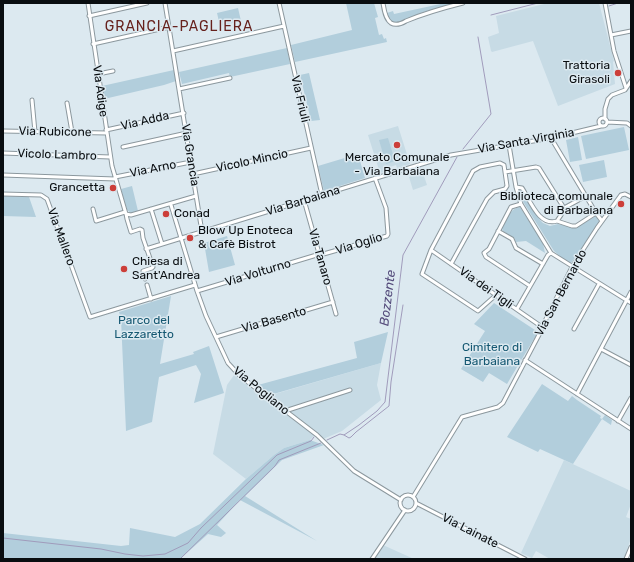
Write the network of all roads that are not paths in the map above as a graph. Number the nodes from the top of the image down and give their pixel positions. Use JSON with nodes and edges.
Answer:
{"nodes":[{"id":1,"x":88,"y":3,"type":"edge"},
{"id":2,"x":147,"y":3,"type":"edge"},
{"id":3,"x":165,"y":3,"type":"edge"},
{"id":4,"x":279,"y":3,"type":"edge"},
{"id":5,"x":383,"y":3,"type":"edge"},
{"id":6,"x":464,"y":3,"type":"edge"},
{"id":7,"x":605,"y":3,"type":"edge"},
{"id":8,"x":89,"y":16,"type":"junction"},
{"id":9,"x":284,"y":26,"type":"junction"},
{"id":10,"x":169,"y":27,"type":"junction"},
{"id":11,"x":631,"y":31,"type":"edge"},
{"id":12,"x":611,"y":35,"type":"junction"},
{"id":13,"x":94,"y":44,"type":"junction"},
{"id":14,"x":173,"y":52,"type":"junction"},
{"id":15,"x":113,"y":71,"type":"dead end"},
{"id":16,"x":98,"y":74,"type":"junction"},
{"id":17,"x":230,"y":78,"type":"dead end"},
{"id":18,"x":625,"y":82,"type":"junction"},
{"id":19,"x":630,"y":82,"type":"edge"},
{"id":20,"x":626,"y":88,"type":"junction"},
{"id":21,"x":179,"y":89,"type":"junction"},
{"id":22,"x":32,"y":100,"type":"dead end"},
{"id":23,"x":67,"y":104,"type":"dead end"},
{"id":24,"x":184,"y":112,"type":"junction"},
{"id":25,"x":603,"y":120,"type":"junction"},
{"id":26,"x":601,"y":126,"type":"junction"},
{"id":27,"x":631,"y":126,"type":"edge"},
{"id":28,"x":591,"y":128,"type":"junction"},
{"id":29,"x":3,"y":131,"type":"edge"},
{"id":30,"x":106,"y":131,"type":"junction"},
{"id":31,"x":35,"y":132,"type":"junction"},
{"id":32,"x":72,"y":132,"type":"junction"},
{"id":33,"x":187,"y":133,"type":"junction"},
{"id":34,"x":551,"y":138,"type":"junction"},
{"id":35,"x":509,"y":145,"type":"junction"},
{"id":36,"x":123,"y":147,"type":"dead end"},
{"id":37,"x":311,"y":148,"type":"junction"},
{"id":38,"x":3,"y":153,"type":"edge"},
{"id":39,"x":460,"y":153,"type":"joint"},
{"id":40,"x":110,"y":157,"type":"junction"},
{"id":41,"x":191,"y":162,"type":"junction"},
{"id":42,"x":514,"y":171,"type":"junction"},
{"id":43,"x":505,"y":172,"type":"junction"},
{"id":44,"x":193,"y":174,"type":"junction"},
{"id":45,"x":3,"y":175,"type":"edge"},
{"id":46,"x":115,"y":178,"type":"junction"},
{"id":47,"x":375,"y":178,"type":"junction"},
{"id":48,"x":516,"y":187,"type":"junction"},
{"id":49,"x":3,"y":194,"type":"edge"},
{"id":50,"x":322,"y":195,"type":"junction"},
{"id":51,"x":196,"y":196,"type":"junction"},
{"id":52,"x":586,"y":196,"type":"junction"},
{"id":53,"x":631,"y":197,"type":"edge"},
{"id":54,"x":304,"y":200,"type":"junction"},
{"id":55,"x":170,"y":204,"type":"junction"},
{"id":56,"x":521,"y":204,"type":"junction"},
{"id":57,"x":564,"y":208,"type":"junction"},
{"id":58,"x":93,"y":209,"type":"dead end"},
{"id":59,"x":151,"y":209,"type":"junction"},
{"id":60,"x":126,"y":213,"type":"junction"},
{"id":61,"x":596,"y":213,"type":"junction"},
{"id":62,"x":557,"y":221,"type":"junction"},
{"id":63,"x":602,"y":221,"type":"junction"},
{"id":64,"x":498,"y":231,"type":"junction"},
{"id":65,"x":202,"y":232,"type":"junction"},
{"id":66,"x":181,"y":238,"type":"junction"},
{"id":67,"x":162,"y":244,"type":"junction"},
{"id":68,"x":146,"y":249,"type":"junction"},
{"id":69,"x":431,"y":250,"type":"junction"},
{"id":70,"x":551,"y":253,"type":"junction"},
{"id":71,"x":320,"y":255,"type":"junction"},
{"id":72,"x":451,"y":264,"type":"junction"},
{"id":73,"x":543,"y":264,"type":"junction"},
{"id":74,"x":572,"y":267,"type":"junction"},
{"id":75,"x":145,"y":279,"type":"dead end"},
{"id":76,"x":599,"y":284,"type":"junction"},
{"id":77,"x":147,"y":285,"type":"dead end"},
{"id":78,"x":195,"y":285,"type":"junction"},
{"id":79,"x":530,"y":286,"type":"junction"},
{"id":80,"x":197,"y":291,"type":"junction"},
{"id":81,"x":631,"y":292,"type":"edge"},
{"id":82,"x":496,"y":295,"type":"junction"},
{"id":83,"x":151,"y":299,"type":"junction"},
{"id":84,"x":627,"y":300,"type":"junction"},
{"id":85,"x":333,"y":302,"type":"junction"},
{"id":86,"x":631,"y":303,"type":"edge"},
{"id":87,"x":517,"y":310,"type":"junction"},
{"id":88,"x":336,"y":314,"type":"dead end"},
{"id":89,"x":542,"y":327,"type":"junction"},
{"id":90,"x":574,"y":329,"type":"dead end"},
{"id":91,"x":216,"y":337,"type":"junction"},
{"id":92,"x":601,"y":349,"type":"junction"},
{"id":93,"x":525,"y":360,"type":"junction"},
{"id":94,"x":631,"y":366,"type":"edge"},
{"id":95,"x":350,"y":390,"type":"dead end"},
{"id":96,"x":577,"y":394,"type":"junction"},
{"id":97,"x":631,"y":398,"type":"edge"},
{"id":98,"x":285,"y":411,"type":"junction"},
{"id":99,"x":618,"y":421,"type":"junction"},
{"id":100,"x":631,"y":429,"type":"edge"},
{"id":101,"x":413,"y":497,"type":"junction"},
{"id":102,"x":401,"y":500,"type":"junction"},
{"id":103,"x":416,"y":503,"type":"junction"},
{"id":104,"x":405,"y":510,"type":"junction"},
{"id":105,"x":631,"y":547,"type":"edge"},
{"id":106,"x":372,"y":559,"type":"edge"},
{"id":107,"x":526,"y":559,"type":"edge"},
{"id":108,"x":626,"y":559,"type":"edge"}],
"edges":[{"from":1,"to":8,"type":"street","name":"Via Adige"},
{"from":2,"to":8,"type":"street"},
{"from":3,"to":10,"type":"street","name":"Via Grancia"},
{"from":4,"to":9,"type":"street","name":"Via Friuli"},
{"from":5,"to":6,"type":"street"},
{"from":7,"to":12,"type":"street"},
{"from":8,"to":13,"type":"street","name":"Via Adige"},
{"from":9,"to":14,"type":"street"},
{"from":9,"to":37,"type":"street","name":"Via Friuli"},
{"from":10,"to":13,"type":"street"},
{"from":10,"to":14,"type":"street","name":"Via Grancia"},
{"from":11,"to":12,"type":"street"},
{"from":12,"to":18,"type":"street"},
{"from":13,"to":16,"type":"street","name":"Via Adige"},
{"from":14,"to":21,"type":"street","name":"Via Grancia"},
{"from":15,"to":16,"type":"street"},
{"from":16,"to":30,"type":"street","name":"Via Adige"},
{"from":17,"to":21,"type":"street"},
{"from":18,"to":19,"type":"street"},
{"from":18,"to":20,"type":"street"},
{"from":19,"to":20,"type":"street"},
{"from":20,"to":25,"type":"street"},
{"from":21,"to":24,"type":"street","name":"Via Grancia"},
{"from":22,"to":31,"type":"street"},
{"from":23,"to":32,"type":"street"},
{"from":24,"to":30,"type":"street","name":"Via Adda"},
{"from":24,"to":33,"type":"street","name":"Via Grancia"},
{"from":25,"to":26,"type":"street"},
{"from":25,"to":26,"type":"street"},
{"from":25,"to":27,"type":"street"},
{"from":25,"to":28,"type":"street","name":"Via Santa Virginia"},
{"from":26,"to":28,"type":"street","name":"Via Santa Virginia"},
{"from":28,"to":34,"type":"street","name":"Via Santa Virginia"},
{"from":29,"to":31,"type":"street","name":"Via Rubicone"},
{"from":30,"to":32,"type":"street","name":"Via Rubicone"},
{"from":30,"to":40,"type":"street","name":"Via Adige"},
{"from":31,"to":32,"type":"street","name":"Via Rubicone"},
{"from":33,"to":36,"type":"street"},
{"from":33,"to":41,"type":"street","name":"Via Grancia"},
{"from":34,"to":35,"type":"street","name":"Via Santa Virginia"},
{"from":34,"to":52,"type":"street"},
{"from":35,"to":39,"type":"street","name":"Via Santa Virginia"},
{"from":35,"to":42,"type":"street"},
{"from":37,"to":44,"type":"street","name":"Vicolo Mincio"},
{"from":37,"to":50,"type":"street","name":"Via Friuli"},
{"from":38,"to":40,"type":"street","name":"Vicolo Lambro"},
{"from":39,"to":47,"type":"street","name":"Via Barbaiana"},
{"from":40,"to":46,"type":"street","name":"Via Adige"},
{"from":41,"to":44,"type":"street","name":"Via Grancia"},
{"from":41,"to":46,"type":"street","name":"Via Arno"},
{"from":42,"to":43,"type":"street"},
{"from":42,"to":48,"type":"street"},
{"from":42,"to":57,"type":"street"},
{"from":43,"to":69,"type":"street"},
{"from":43,"to":72,"type":"street"},
{"from":44,"to":51,"type":"street","name":"Via Grancia"},
{"from":45,"to":46,"type":"street"},
{"from":46,"to":60,"type":"street","name":"Via Adige"},
{"from":47,"to":50,"type":"street","name":"Via Barbaiana"},
{"from":47,"to":71,"type":"street","name":"Via Oglio"},
{"from":48,"to":56,"type":"street"},
{"from":48,"to":62,"type":"street"},
{"from":49,"to":83,"type":"street","name":"Via Mallero"},
{"from":50,"to":54,"type":"street","name":"Via Barbaiana"},
{"from":51,"to":55,"type":"street"},
{"from":51,"to":65,"type":"street","name":"Via Grancia"},
{"from":52,"to":57,"type":"street"},
{"from":52,"to":61,"type":"street"},
{"from":53,"to":63,"type":"street","name":"Via San Bernardo"},
{"from":54,"to":65,"type":"street","name":"Via Barbaiana"},
{"from":54,"to":71,"type":"street","name":"Via Tanaro"},
{"from":55,"to":59,"type":"street"},
{"from":55,"to":66,"type":"street","name":"Via Pogliano"},
{"from":56,"to":64,"type":"street"},
{"from":56,"to":70,"type":"street"},
{"from":57,"to":62,"type":"street"},
{"from":58,"to":60,"type":"street"},
{"from":59,"to":60,"type":"street"},
{"from":59,"to":67,"type":"street"},
{"from":60,"to":68,"type":"street","name":"Via Adige"},
{"from":61,"to":62,"type":"street"},
{"from":61,"to":63,"type":"street"},
{"from":63,"to":74,"type":"street","name":"Via San Bernardo"},
{"from":64,"to":73,"type":"street"},
{"from":64,"to":79,"type":"street"},
{"from":65,"to":66,"type":"street","name":"Via Barbaiana"},
{"from":66,"to":67,"type":"street","name":"Via Barbaiana"},
{"from":66,"to":78,"type":"street","name":"Via Pogliano"},
{"from":67,"to":68,"type":"street","name":"Via Barbaiana"},
{"from":68,"to":75,"type":"street"},
{"from":69,"to":72,"type":"street","name":"Via dei Tigli"},
{"from":69,"to":82,"type":"street"},
{"from":70,"to":73,"type":"street"},
{"from":70,"to":74,"type":"street"},
{"from":71,"to":80,"type":"street","name":"Via Volturno"},
{"from":71,"to":85,"type":"street","name":"Via Tanaro"},
{"from":72,"to":82,"type":"street","name":"Via dei Tigli"},
{"from":73,"to":79,"type":"street"},
{"from":74,"to":76,"type":"street"},
{"from":74,"to":89,"type":"street","name":"Via San Bernardo"},
{"from":76,"to":84,"type":"street"},
{"from":76,"to":90,"type":"street"},
{"from":77,"to":83,"type":"street"},
{"from":78,"to":80,"type":"street","name":"Via Pogliano"},
{"from":78,"to":83,"type":"street"},
{"from":79,"to":87,"type":"street"},
{"from":80,"to":91,"type":"street","name":"Via Pogliano"},
{"from":81,"to":84,"type":"street"},
{"from":82,"to":87,"type":"street","name":"Via dei Tigli"},
{"from":84,"to":86,"type":"street"},
{"from":84,"to":92,"type":"street"},
{"from":85,"to":88,"type":"street","name":"Via Tanaro"},
{"from":85,"to":91,"type":"street","name":"Via Basento"},
{"from":87,"to":89,"type":"street","name":"Via dei Tigli"},
{"from":89,"to":93,"type":"street","name":"Via San Bernardo"},
{"from":91,"to":98,"type":"street","name":"Via Pogliano"},
{"from":92,"to":94,"type":"street"},
{"from":92,"to":96,"type":"street"},
{"from":93,"to":96,"type":"street"},
{"from":93,"to":101,"type":"street","name":"Via San Bernardo"},
{"from":95,"to":98,"type":"street"},
{"from":96,"to":99,"type":"street"},
{"from":97,"to":99,"type":"street"},
{"from":98,"to":102,"type":"street","name":"Via Pogliano"},
{"from":99,"to":100,"type":"street"},
{"from":101,"to":102,"type":"street"},
{"from":101,"to":103,"type":"street"},
{"from":102,"to":104,"type":"street"},
{"from":103,"to":104,"type":"street"},
{"from":103,"to":107,"type":"street","name":"Via Lainate"},
{"from":104,"to":106,"type":"street"},
{"from":105,"to":108,"type":"street"}]}
